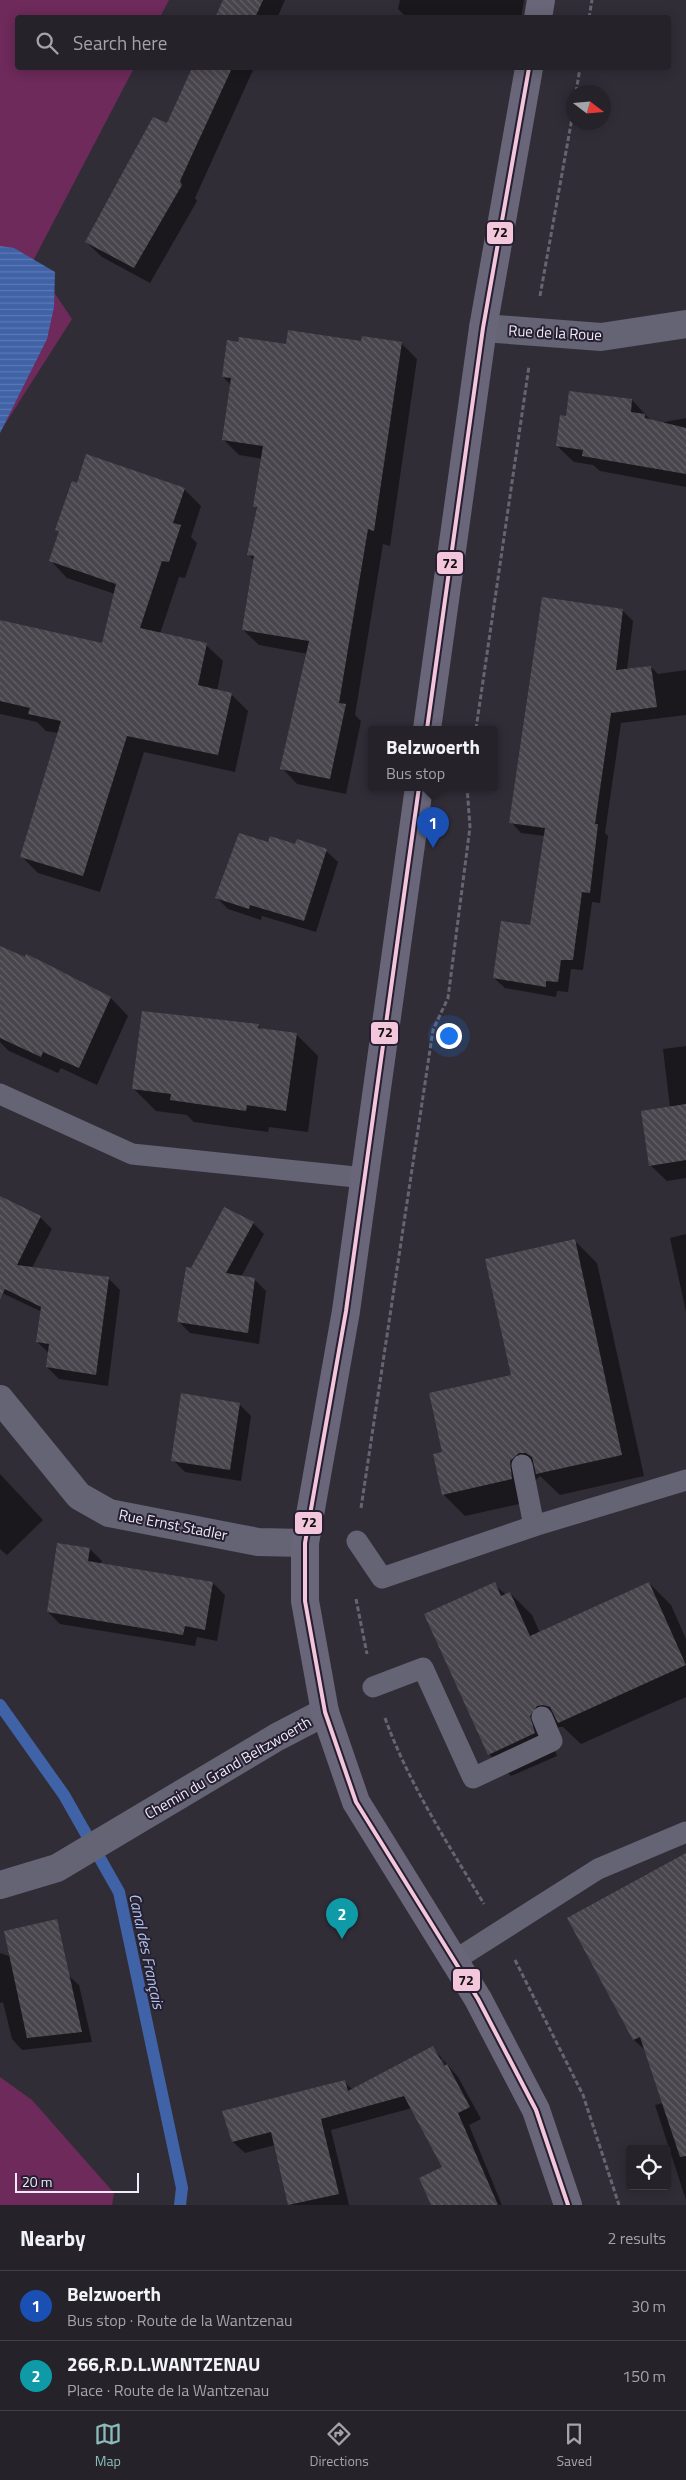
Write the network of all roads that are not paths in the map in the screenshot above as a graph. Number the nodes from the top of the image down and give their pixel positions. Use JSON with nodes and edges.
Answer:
{"nodes":[{"id":1,"x":541,"y":0,"type":"edge"},
{"id":2,"x":538,"y":15,"type":"edge"},
{"id":3,"x":529,"y":70,"type":"edge"},
{"id":4,"x":686,"y":324,"type":"edge"},
{"id":5,"x":483,"y":328,"type":"junction"},
{"id":6,"x":427,"y":726,"type":"edge"},
{"id":7,"x":418,"y":791,"type":"edge"},
{"id":8,"x":0,"y":1094,"type":"edge"},
{"id":9,"x":365,"y":1178,"type":"junction"},
{"id":10,"x":0,"y":1399,"type":"edge"},
{"id":11,"x":522,"y":1465,"type":"dead end"},
{"id":12,"x":686,"y":1480,"type":"edge"},
{"id":13,"x":534,"y":1526,"type":"junction"},
{"id":14,"x":357,"y":1541,"type":"road end"},
{"id":15,"x":305,"y":1542,"type":"junction"},
{"id":16,"x":373,"y":1687,"type":"road end"},
{"id":17,"x":325,"y":1712,"type":"junction"},
{"id":18,"x":542,"y":1716,"type":"dead end"},
{"id":19,"x":686,"y":1832,"type":"edge"},
{"id":20,"x":0,"y":1885,"type":"edge"},
{"id":21,"x":455,"y":1960,"type":"junction"},
{"id":22,"x":568,"y":2205,"type":"edge"}],
"edges":[{"from":1,"to":2,"type":"main road"},
{"from":3,"to":5,"type":"main road"},
{"from":4,"to":5,"type":"street","name":"Rue de la Roue"},
{"from":5,"to":6,"type":"main road"},
{"from":7,"to":9,"type":"main road"},
{"from":8,"to":9,"type":"lane"},
{"from":9,"to":15,"type":"main road"},
{"from":10,"to":15,"type":"street","name":"Rue Ernst Stadler"},
{"from":11,"to":13,"type":"lane"},
{"from":12,"to":13,"type":"lane"},
{"from":13,"to":14,"type":"lane"},
{"from":15,"to":17,"type":"main road"},
{"from":16,"to":18,"type":"lane"},
{"from":17,"to":20,"type":"street","name":"Chemin du Grand Beltzwoerth"},
{"from":17,"to":21,"type":"main road"},
{"from":19,"to":21,"type":"lane"},
{"from":21,"to":22,"type":"main road"}]}
